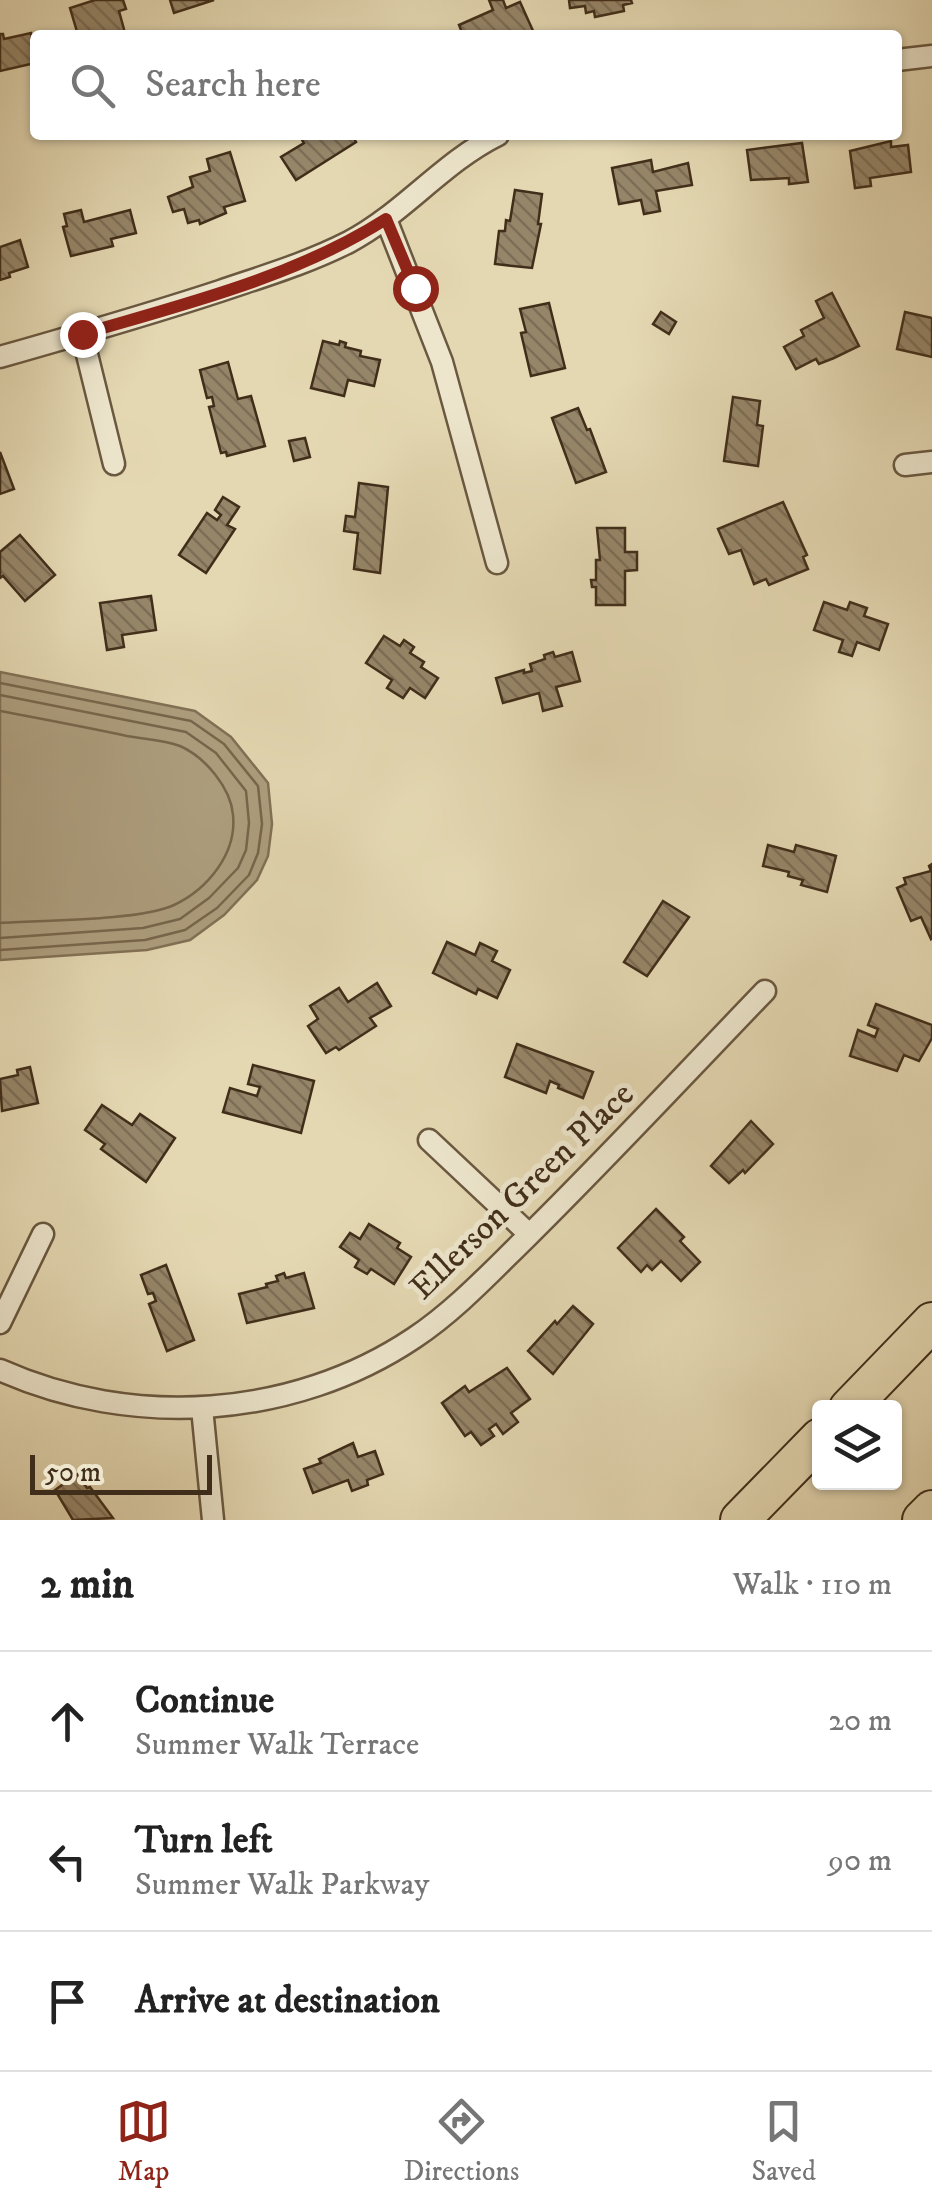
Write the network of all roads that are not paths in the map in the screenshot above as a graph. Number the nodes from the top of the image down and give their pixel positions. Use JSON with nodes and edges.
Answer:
{"nodes":[{"id":1,"x":932,"y":56,"type":"edge"},
{"id":2,"x":902,"y":59,"type":"edge"},
{"id":3,"x":488,"y":140,"type":"edge"},
{"id":4,"x":386,"y":219,"type":"junction"},
{"id":5,"x":82,"y":334,"type":"junction"},
{"id":6,"x":0,"y":357,"type":"edge"},
{"id":7,"x":932,"y":462,"type":"edge"},
{"id":8,"x":114,"y":464,"type":"dead end"},
{"id":9,"x":904,"y":466,"type":"dead end"},
{"id":10,"x":497,"y":563,"type":"dead end"},
{"id":11,"x":764,"y":991,"type":"dead end"},
{"id":12,"x":429,"y":1140,"type":"dead end"},
{"id":13,"x":42,"y":1234,"type":"dead end"},
{"id":14,"x":529,"y":1234,"type":"junction"},
{"id":15,"x":932,"y":1322,"type":"edge"},
{"id":16,"x":0,"y":1323,"type":"edge"},
{"id":17,"x":0,"y":1370,"type":"edge"},
{"id":18,"x":857,"y":1400,"type":"edge"},
{"id":19,"x":202,"y":1408,"type":"junction"},
{"id":20,"x":812,"y":1446,"type":"edge"},
{"id":21,"x":932,"y":1510,"type":"edge"},
{"id":22,"x":213,"y":1520,"type":"edge"},
{"id":23,"x":740,"y":1520,"type":"edge"},
{"id":24,"x":922,"y":1520,"type":"edge"}],
"edges":[{"from":1,"to":2,"type":"street"},
{"from":3,"to":4,"type":"street"},
{"from":4,"to":5,"type":"street"},
{"from":4,"to":10,"type":"street"},
{"from":5,"to":6,"type":"street"},
{"from":5,"to":8,"type":"street"},
{"from":7,"to":9,"type":"street"},
{"from":11,"to":14,"type":"street","name":"Ellerson Green Place"},
{"from":12,"to":14,"type":"street"},
{"from":13,"to":16,"type":"street"},
{"from":14,"to":19,"type":"street","name":"Ellerson Green Place"},
{"from":15,"to":18,"type":"highway"},
{"from":17,"to":19,"type":"street","name":"Ellerson Green Place"},
{"from":19,"to":22,"type":"street"},
{"from":20,"to":23,"type":"highway"},
{"from":21,"to":24,"type":"highway"}]}
